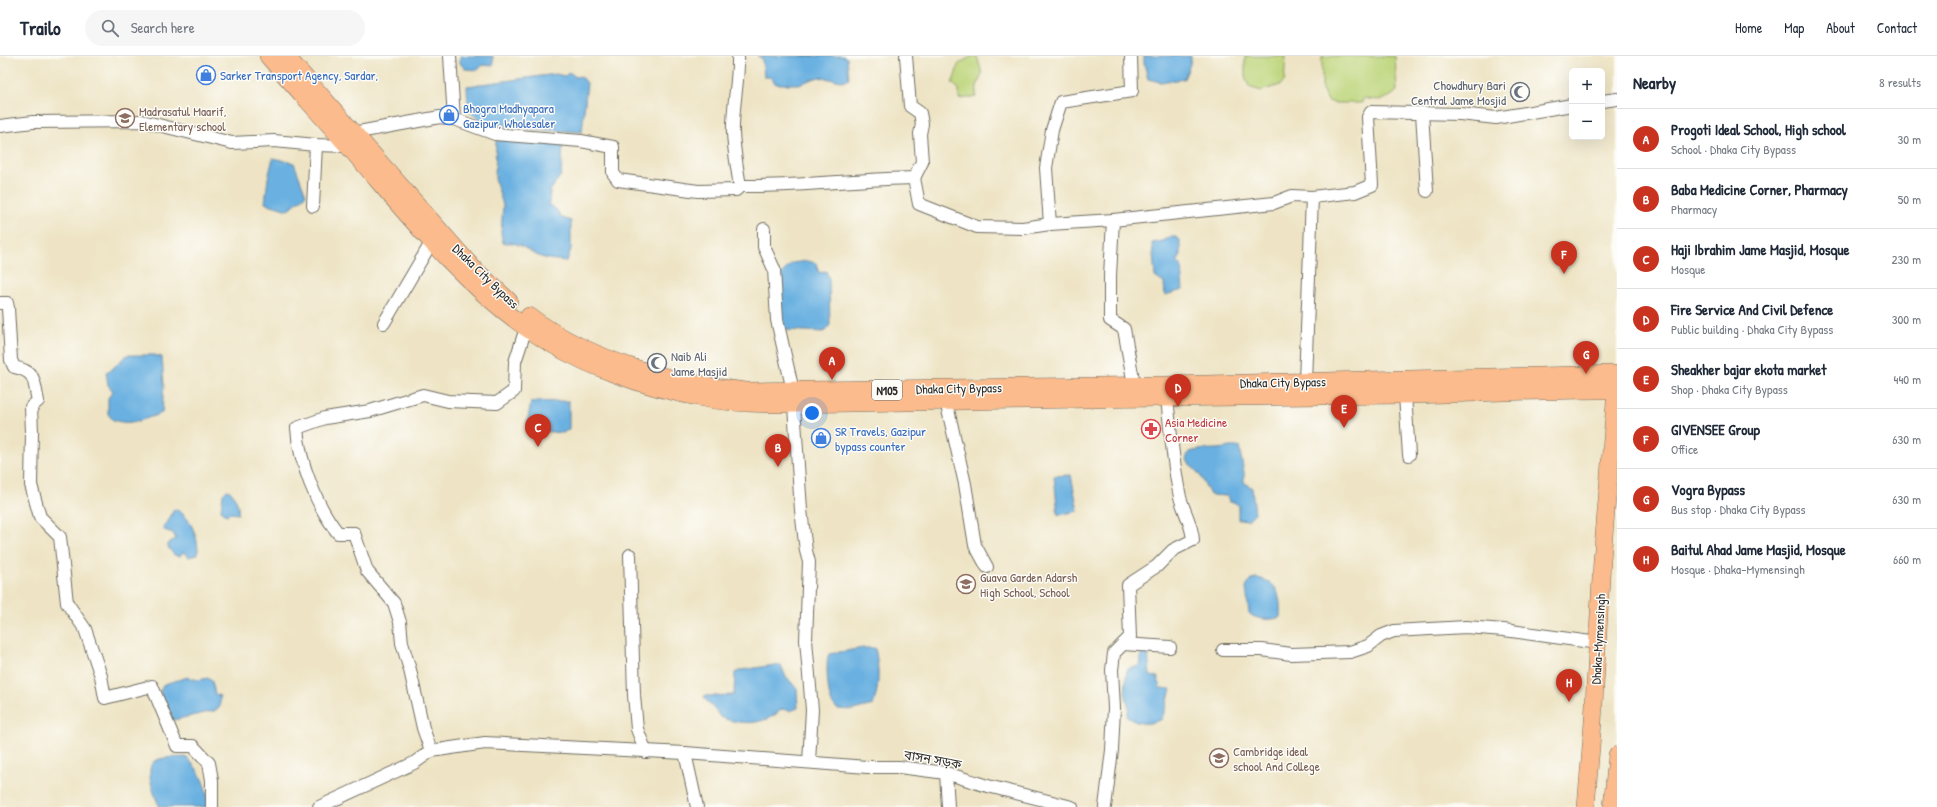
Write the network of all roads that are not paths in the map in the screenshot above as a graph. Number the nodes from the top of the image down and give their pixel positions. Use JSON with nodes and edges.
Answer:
{"nodes":[{"id":1,"x":268,"y":56,"type":"edge"},
{"id":2,"x":286,"y":56,"type":"edge"},
{"id":3,"x":450,"y":56,"type":"edge"},
{"id":4,"x":738,"y":56,"type":"edge"},
{"id":5,"x":906,"y":56,"type":"edge"},
{"id":6,"x":1131,"y":56,"type":"edge"},
{"id":7,"x":1617,"y":99,"type":"edge"},
{"id":8,"x":1605,"y":101,"type":"edge"},
{"id":9,"x":1569,"y":106,"type":"edge"},
{"id":10,"x":1422,"y":113,"type":"junction"},
{"id":11,"x":454,"y":119,"type":"junction"},
{"id":12,"x":0,"y":126,"type":"edge"},
{"id":13,"x":351,"y":140,"type":"junction"},
{"id":14,"x":316,"y":145,"type":"junction"},
{"id":15,"x":914,"y":178,"type":"junction"},
{"id":16,"x":740,"y":186,"type":"junction"},
{"id":17,"x":1427,"y":191,"type":"dead end"},
{"id":18,"x":1312,"y":197,"type":"junction"},
{"id":19,"x":313,"y":206,"type":"dead end"},
{"id":20,"x":1113,"y":220,"type":"junction"},
{"id":21,"x":1050,"y":224,"type":"junction"},
{"id":22,"x":764,"y":230,"type":"dead end"},
{"id":23,"x":431,"y":243,"type":"junction"},
{"id":24,"x":0,"y":303,"type":"edge"},
{"id":25,"x":384,"y":323,"type":"dead end"},
{"id":26,"x":526,"y":328,"type":"junction"},
{"id":27,"x":1305,"y":382,"type":"junction"},
{"id":28,"x":1617,"y":382,"type":"edge"},
{"id":29,"x":1134,"y":385,"type":"junction"},
{"id":30,"x":1405,"y":395,"type":"junction"},
{"id":31,"x":1167,"y":396,"type":"junction"},
{"id":32,"x":794,"y":398,"type":"junction"},
{"id":33,"x":946,"y":401,"type":"junction"},
{"id":34,"x":1409,"y":455,"type":"dead end"},
{"id":35,"x":630,"y":555,"type":"dead end"},
{"id":36,"x":986,"y":567,"type":"dead end"},
{"id":37,"x":1598,"y":643,"type":"junction"},
{"id":38,"x":1123,"y":644,"type":"junction"},
{"id":39,"x":1170,"y":647,"type":"dead end"},
{"id":40,"x":1223,"y":650,"type":"dead end"},
{"id":41,"x":431,"y":751,"type":"junction"},
{"id":42,"x":646,"y":752,"type":"junction"},
{"id":43,"x":685,"y":754,"type":"junction"},
{"id":44,"x":1617,"y":755,"type":"edge"},
{"id":45,"x":809,"y":762,"type":"junction"},
{"id":46,"x":946,"y":773,"type":"junction"},
{"id":47,"x":212,"y":807,"type":"edge"},
{"id":48,"x":319,"y":807,"type":"edge"},
{"id":49,"x":697,"y":807,"type":"edge"},
{"id":50,"x":948,"y":807,"type":"edge"},
{"id":51,"x":1072,"y":807,"type":"edge"},
{"id":52,"x":1105,"y":807,"type":"edge"},
{"id":53,"x":1586,"y":807,"type":"edge"},
{"id":54,"x":1612,"y":807,"type":"edge"}],
"edges":[{"from":1,"to":13,"type":"highway"},
{"from":2,"to":13,"type":"highway","name":"Dhaka City Bypass","number":"N105"},
{"from":3,"to":11,"type":"street"},
{"from":4,"to":16,"type":"street"},
{"from":5,"to":15,"type":"street"},
{"from":6,"to":21,"type":"street"},
{"from":7,"to":8,"type":"street"},
{"from":9,"to":10,"type":"street"},
{"from":10,"to":17,"type":"street"},
{"from":10,"to":18,"type":"street"},
{"from":11,"to":13,"type":"street"},
{"from":11,"to":16,"type":"street"},
{"from":12,"to":14,"type":"street"},
{"from":13,"to":14,"type":"street"},
{"from":13,"to":23,"type":"highway"},
{"from":13,"to":32,"type":"highway","name":"Dhaka City Bypass","number":"N105"},
{"from":14,"to":19,"type":"street"},
{"from":15,"to":16,"type":"street"},
{"from":15,"to":21,"type":"street"},
{"from":18,"to":20,"type":"street"},
{"from":18,"to":27,"type":"street"},
{"from":20,"to":21,"type":"street"},
{"from":20,"to":29,"type":"street"},
{"from":22,"to":32,"type":"street"},
{"from":23,"to":25,"type":"street"},
{"from":23,"to":26,"type":"highway"},
{"from":24,"to":47,"type":"street"},
{"from":26,"to":32,"type":"highway"},
{"from":26,"to":41,"type":"street"},
{"from":27,"to":28,"type":"highway","name":"Dhaka City Bypass","number":"N105"},
{"from":27,"to":29,"type":"highway","name":"Dhaka City Bypass","number":"N105"},
{"from":28,"to":30,"type":"highway"},
{"from":28,"to":37,"type":"highway","name":"Dhaka-Mymensingh"},
{"from":29,"to":32,"type":"highway","name":"Dhaka City Bypass","number":"N105"},
{"from":30,"to":31,"type":"highway"},
{"from":30,"to":34,"type":"street"},
{"from":31,"to":33,"type":"highway"},
{"from":31,"to":38,"type":"street"},
{"from":32,"to":33,"type":"highway"},
{"from":32,"to":45,"type":"street"},
{"from":33,"to":36,"type":"street"},
{"from":35,"to":42,"type":"street"},
{"from":37,"to":40,"type":"street"},
{"from":37,"to":53,"type":"highway","name":"Dhaka-Mymensingh"},
{"from":38,"to":39,"type":"street"},
{"from":38,"to":52,"type":"street"},
{"from":41,"to":42,"type":"street","name":"বাসন সড়ক"},
{"from":41,"to":48,"type":"street"},
{"from":42,"to":43,"type":"street","name":"বাসন সড়ক"},
{"from":43,"to":45,"type":"street","name":"বাসন সড়ক"},
{"from":43,"to":49,"type":"street"},
{"from":44,"to":54,"type":"highway"},
{"from":45,"to":46,"type":"street","name":"বাসন সড়ক"},
{"from":46,"to":50,"type":"street"},
{"from":46,"to":51,"type":"street","name":"বাসন সড়ক"}]}
